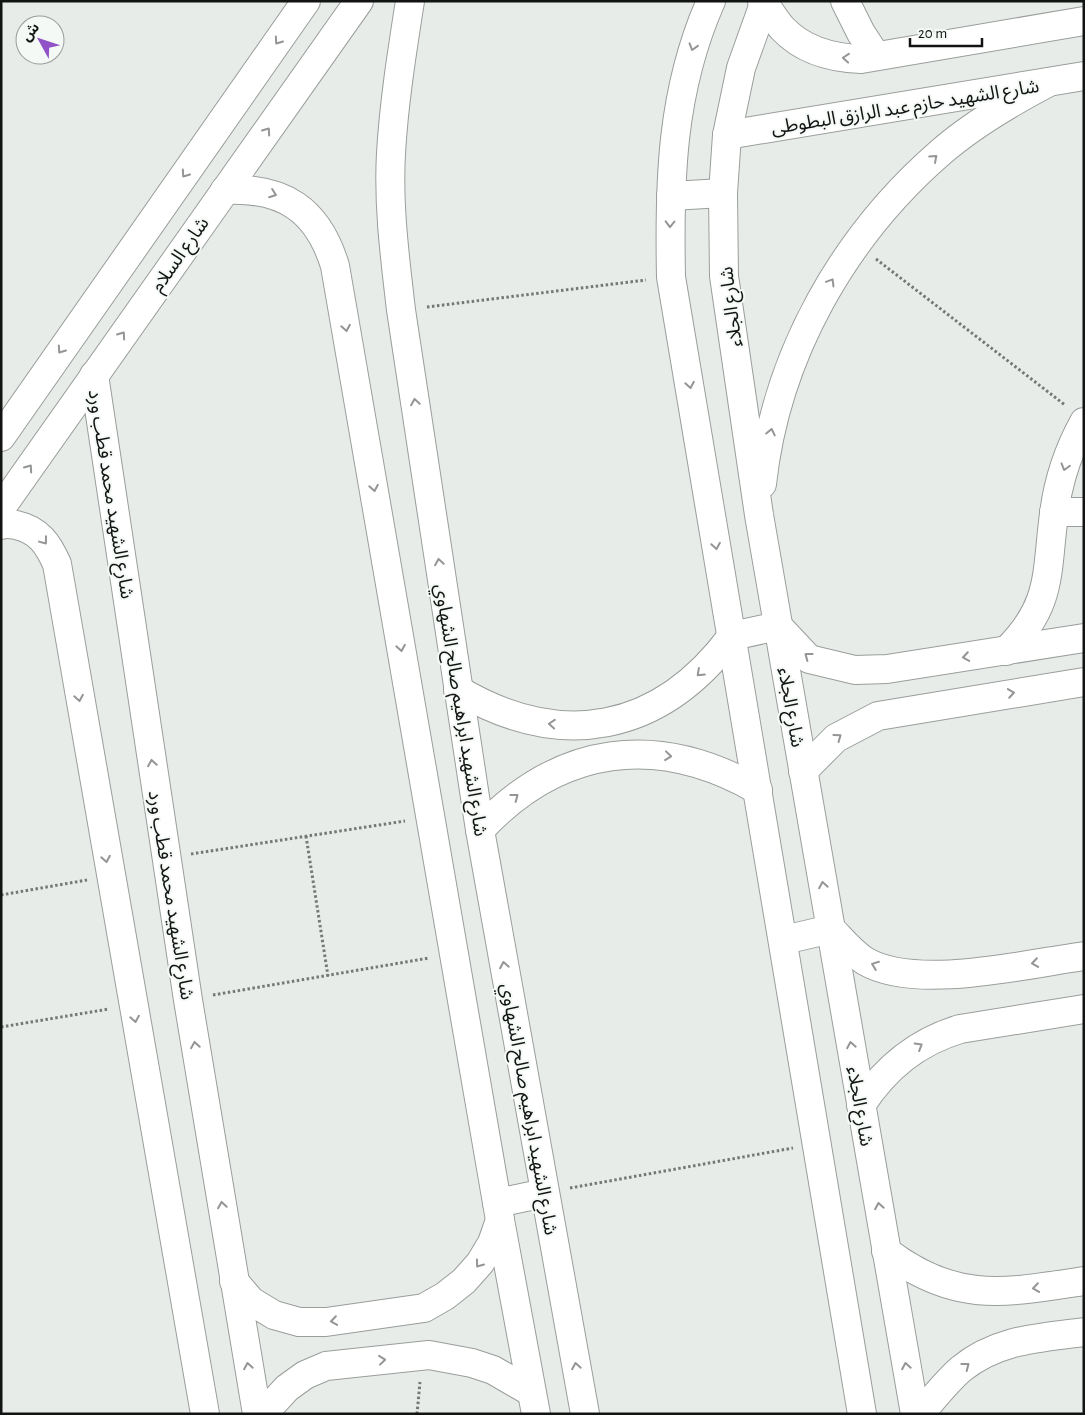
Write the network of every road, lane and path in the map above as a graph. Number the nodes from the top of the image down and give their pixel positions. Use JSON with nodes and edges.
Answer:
{"nodes":[{"id":1,"x":306,"y":1,"type":"edge"},
{"id":2,"x":359,"y":1,"type":"edge"},
{"id":3,"x":410,"y":1,"type":"edge"},
{"id":4,"x":710,"y":1,"type":"edge"},
{"id":5,"x":845,"y":1,"type":"edge"},
{"id":6,"x":764,"y":2,"type":"edge"},
{"id":7,"x":1084,"y":21,"type":"edge"},
{"id":8,"x":876,"y":56,"type":"junction"},
{"id":9,"x":1084,"y":76,"type":"edge"},
{"id":10,"x":1049,"y":82,"type":"junction"},
{"id":11,"x":727,"y":135,"type":"junction"},
{"id":12,"x":225,"y":190,"type":"junction"},
{"id":13,"x":723,"y":193,"type":"junction"},
{"id":14,"x":671,"y":196,"type":"junction"},
{"id":15,"x":856,"y":244,"type":"junction"},
{"id":16,"x":671,"y":277,"type":"junction"},
{"id":17,"x":401,"y":310,"type":"junction"},
{"id":18,"x":94,"y":375,"type":"junction"},
{"id":19,"x":1076,"y":414,"type":"edge"},
{"id":20,"x":1,"y":436,"type":"edge"},
{"id":21,"x":1,"y":508,"type":"edge"},
{"id":22,"x":1054,"y":512,"type":"junction"},
{"id":23,"x":1084,"y":512,"type":"edge"},
{"id":24,"x":759,"y":515,"type":"junction"},
{"id":25,"x":1,"y":525,"type":"edge"},
{"id":26,"x":778,"y":626,"type":"junction"},
{"id":27,"x":732,"y":636,"type":"junction"},
{"id":28,"x":1084,"y":638,"type":"edge"},
{"id":29,"x":1006,"y":651,"type":"junction"},
{"id":30,"x":1084,"y":682,"type":"edge"},
{"id":31,"x":458,"y":690,"type":"junction"},
{"id":32,"x":803,"y":771,"type":"junction"},
{"id":33,"x":758,"y":790,"type":"junction"},
{"id":34,"x":430,"y":817,"type":"junction"},
{"id":35,"x":480,"y":830,"type":"junction"},
{"id":36,"x":306,"y":836,"type":"junction"},
{"id":37,"x":167,"y":858,"type":"junction"},
{"id":38,"x":109,"y":876,"type":"junction"},
{"id":39,"x":1,"y":895,"type":"edge"},
{"id":40,"x":831,"y":930,"type":"junction"},
{"id":41,"x":784,"y":940,"type":"junction"},
{"id":42,"x":454,"y":954,"type":"junction"},
{"id":43,"x":1084,"y":956,"type":"edge"},
{"id":44,"x":328,"y":976,"type":"junction"},
{"id":45,"x":188,"y":1000,"type":"junction"},
{"id":46,"x":132,"y":1006,"type":"junction"},
{"id":47,"x":1084,"y":1009,"type":"edge"},
{"id":48,"x":1,"y":1028,"type":"edge"},
{"id":49,"x":861,"y":1105,"type":"junction"},
{"id":50,"x":818,"y":1144,"type":"junction"},
{"id":51,"x":545,"y":1193,"type":"junction"},
{"id":52,"x":498,"y":1212,"type":"junction"},
{"id":53,"x":886,"y":1251,"type":"junction"},
{"id":54,"x":234,"y":1281,"type":"junction"},
{"id":55,"x":1084,"y":1281,"type":"edge"},
{"id":56,"x":1084,"y":1332,"type":"edge"},
{"id":57,"x":534,"y":1403,"type":"edge"},
{"id":58,"x":205,"y":1414,"type":"edge"},
{"id":59,"x":256,"y":1414,"type":"edge"},
{"id":60,"x":263,"y":1414,"type":"edge"},
{"id":61,"x":585,"y":1414,"type":"edge"},
{"id":62,"x":862,"y":1414,"type":"edge"},
{"id":63,"x":914,"y":1414,"type":"edge"},
{"id":64,"x":920,"y":1414,"type":"edge"}],
"edges":[{"from":1,"to":20,"type":"street","one_way":true},
{"from":12,"to":2,"type":"street","name":"شارع السلام","one_way":true},
{"from":3,"to":17,"type":"street","name":"شارع الشهيد ابراهيم صالح الشهاوي"},
{"from":4,"to":14,"type":"street","one_way":true},
{"from":5,"to":8,"type":"street"},
{"from":8,"to":6,"type":"street","one_way":true},
{"from":6,"to":11,"type":"street","name":"شارع الجلاء"},
{"from":7,"to":8,"type":"street"},
{"from":9,"to":10,"type":"street","name":"شارع الشهيد حازم عبد الرازق البطوطى"},
{"from":10,"to":11,"type":"street","name":"شارع الشهيد حازم عبد الرازق البطوطى"},
{"from":15,"to":10,"type":"street","one_way":true},
{"from":11,"to":13,"type":"street","name":"شارع الجلاء"},
{"from":18,"to":12,"type":"street","name":"شارع السلام","one_way":true},
{"from":12,"to":34,"type":"street","one_way":true},
{"from":13,"to":14,"type":"street"},
{"from":13,"to":24,"type":"street","name":"شارع الجلاء"},
{"from":14,"to":16,"type":"street","one_way":true},
{"from":15,"to":19,"type":"path"},
{"from":24,"to":15,"type":"street","one_way":true},
{"from":16,"to":17,"type":"path"},
{"from":16,"to":27,"type":"street","one_way":true},
{"from":31,"to":17,"type":"street","name":"شارع الشهيد ابراهيم صالح الشهاوي","one_way":true},
{"from":21,"to":18,"type":"street","name":"شارع السلام","one_way":true},
{"from":37,"to":18,"type":"street","name":"شارع الشهيد محمد قطب ورد","one_way":true},
{"from":19,"to":22,"type":"street","one_way":true},
{"from":22,"to":23,"type":"street"},
{"from":22,"to":29,"type":"street"},
{"from":24,"to":26,"type":"street","name":"شارع الجلاء"},
{"from":25,"to":38,"type":"street","one_way":true},
{"from":26,"to":27,"type":"street"},
{"from":29,"to":26,"type":"street","one_way":true},
{"from":26,"to":32,"type":"street","name":"شارع الجلاء"},
{"from":27,"to":31,"type":"street","one_way":true},
{"from":27,"to":33,"type":"street"},
{"from":28,"to":29,"type":"street"},
{"from":32,"to":30,"type":"street","one_way":true},
{"from":31,"to":35,"type":"street","name":"شارع الشهيد ابراهيم صالح الشهاوي"},
{"from":40,"to":32,"type":"street","name":"شارع الجلاء","one_way":true},
{"from":35,"to":33,"type":"street","one_way":true},
{"from":33,"to":41,"type":"street"},
{"from":34,"to":36,"type":"path"},
{"from":34,"to":42,"type":"street"},
{"from":51,"to":35,"type":"street","name":"شارع الشهيد ابراهيم صالح الشهاوي","one_way":true},
{"from":36,"to":37,"type":"path"},
{"from":36,"to":44,"type":"path"},
{"from":37,"to":45,"type":"street","name":"شارع الشهيد محمد قطب ورد"},
{"from":38,"to":39,"type":"path"},
{"from":38,"to":46,"type":"street"},
{"from":40,"to":41,"type":"street"},
{"from":43,"to":40,"type":"street","one_way":true},
{"from":49,"to":40,"type":"street","name":"شارع الجلاء","one_way":true},
{"from":41,"to":50,"type":"street"},
{"from":42,"to":44,"type":"path"},
{"from":42,"to":52,"type":"street"},
{"from":44,"to":45,"type":"path"},
{"from":54,"to":45,"type":"street","name":"شارع الشهيد محمد قطب ورد","one_way":true},
{"from":46,"to":48,"type":"path"},
{"from":46,"to":58,"type":"street","one_way":true},
{"from":49,"to":47,"type":"street","one_way":true},
{"from":53,"to":49,"type":"street","name":"شارع الجلاء","one_way":true},
{"from":50,"to":51,"type":"path"},
{"from":50,"to":62,"type":"street"},
{"from":51,"to":52,"type":"street"},
{"from":61,"to":51,"type":"street","name":"شارع الشهيد ابراهيم صالح الشهاوي","one_way":true},
{"from":52,"to":54,"type":"street","one_way":true},
{"from":52,"to":57,"type":"street"},
{"from":55,"to":53,"type":"street","one_way":true},
{"from":63,"to":53,"type":"street","name":"شارع الجلاء","one_way":true},
{"from":59,"to":54,"type":"street","name":"شارع الشهيد محمد قطب ورد","one_way":true},
{"from":64,"to":56,"type":"street","one_way":true},
{"from":60,"to":57,"type":"street","one_way":true}]}
